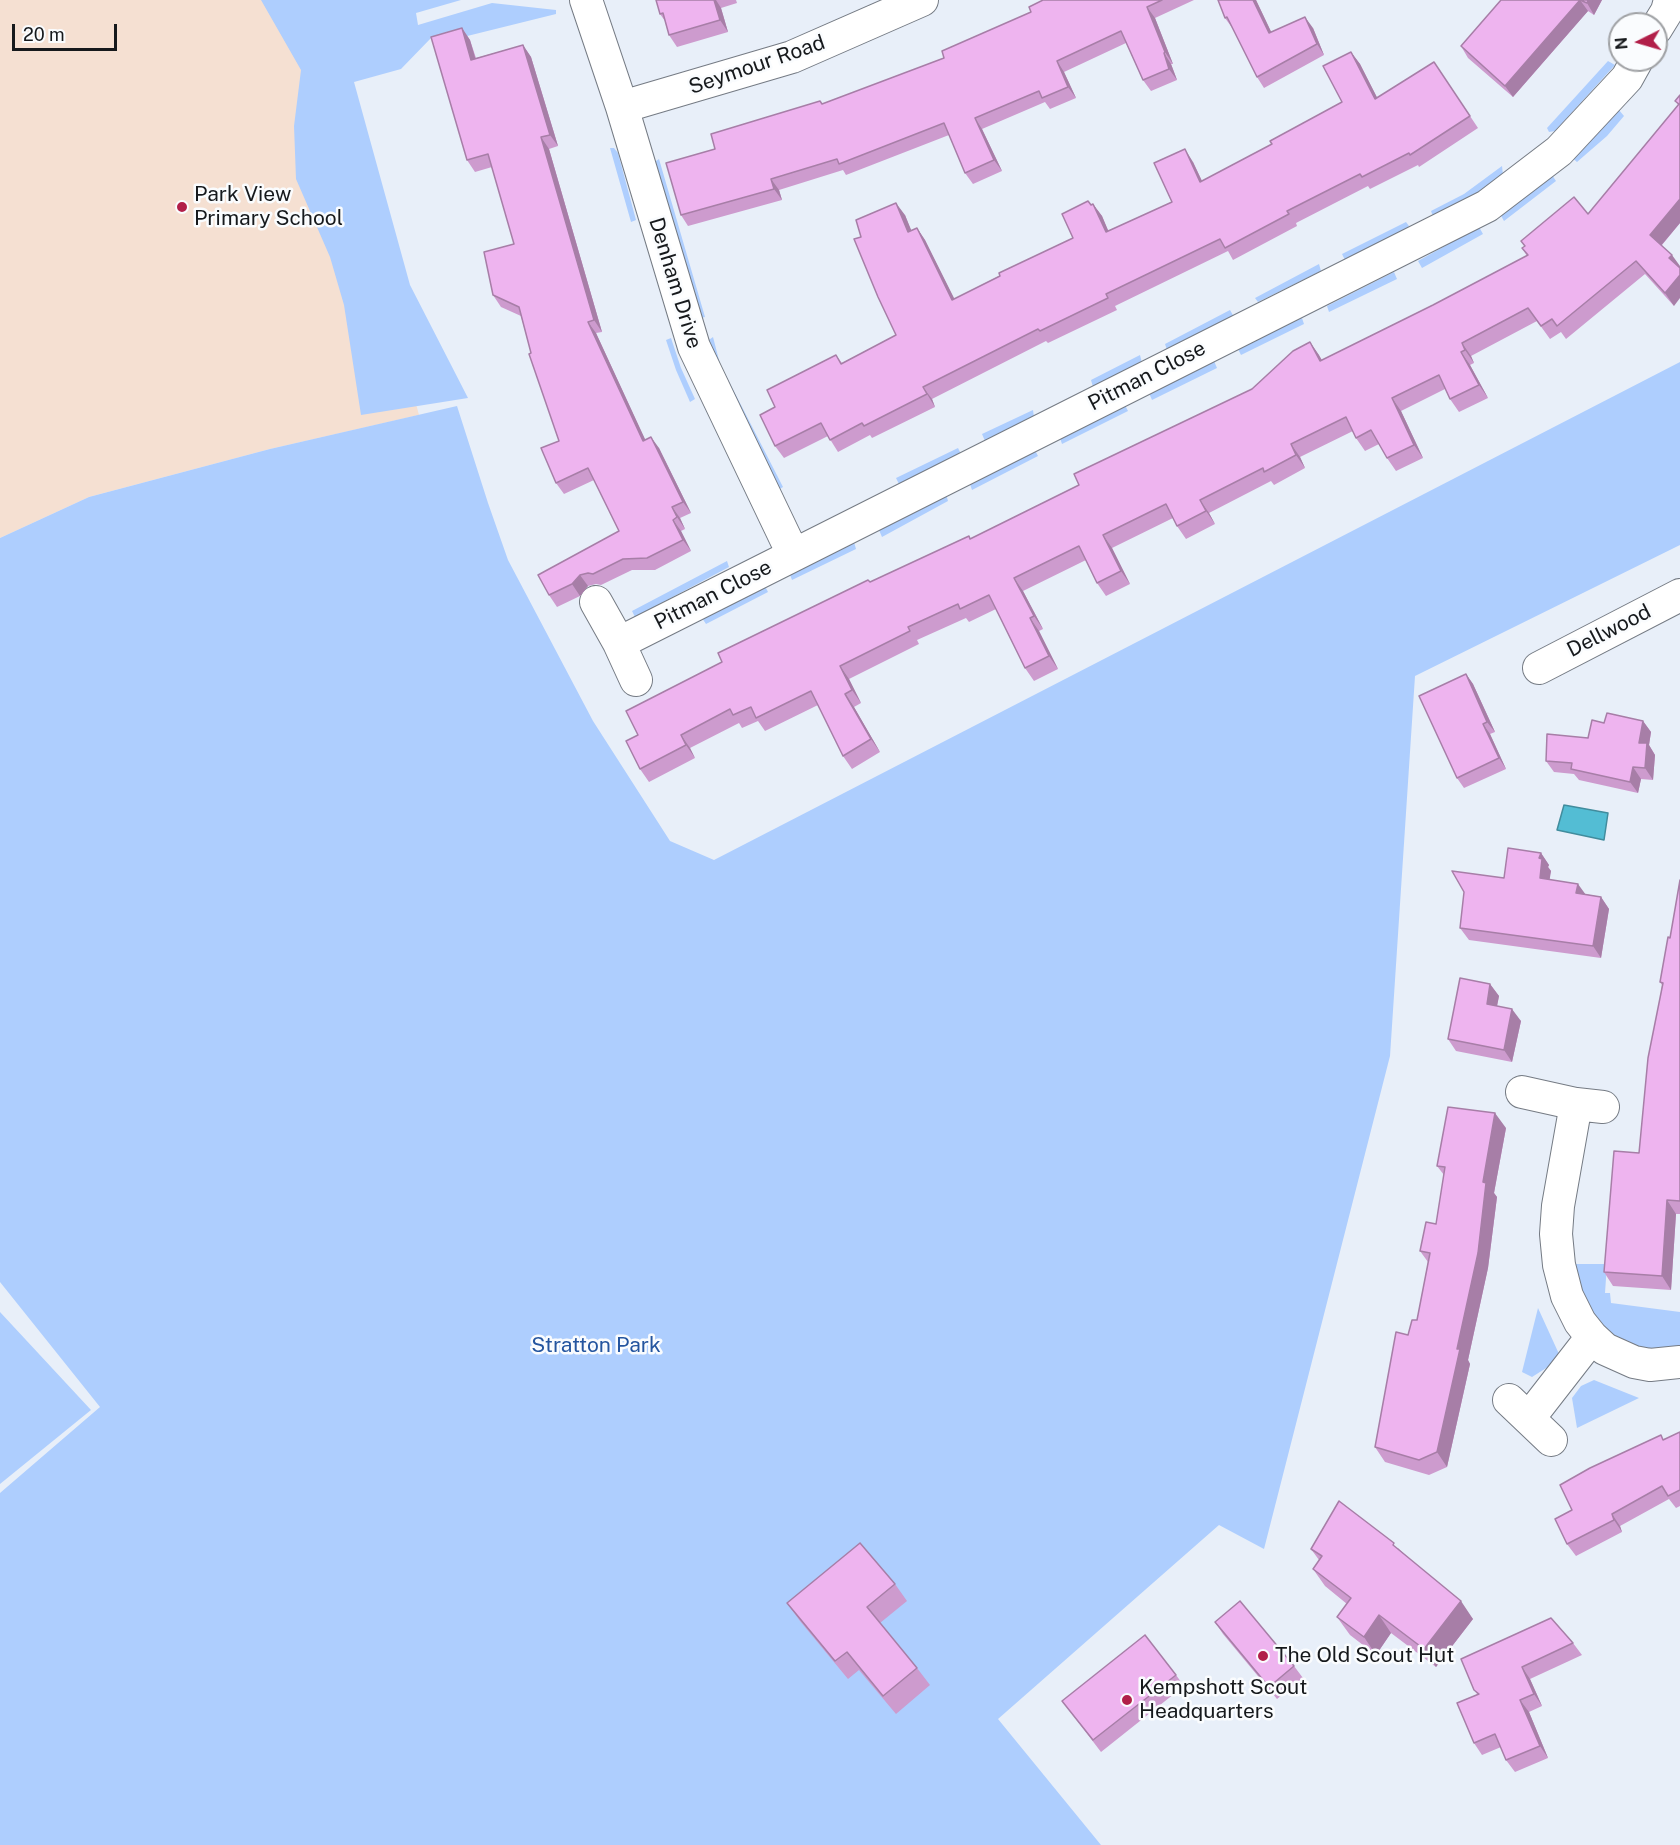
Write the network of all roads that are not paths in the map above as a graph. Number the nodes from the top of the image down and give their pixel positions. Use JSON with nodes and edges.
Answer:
{"nodes":[{"id":1,"x":586,"y":0,"type":"edge"},
{"id":2,"x":922,"y":0,"type":"edge"},
{"id":3,"x":1630,"y":72,"type":"edge"},
{"id":4,"x":622,"y":107,"type":"junction"},
{"id":5,"x":793,"y":554,"type":"junction"},
{"id":6,"x":1680,"y":595,"type":"edge"},
{"id":7,"x":596,"y":602,"type":"dead end"},
{"id":8,"x":619,"y":643,"type":"junction"},
{"id":9,"x":1539,"y":668,"type":"dead end"},
{"id":10,"x":636,"y":681,"type":"dead end"},
{"id":11,"x":1522,"y":1092,"type":"dead end"},
{"id":12,"x":1592,"y":1337,"type":"junction"},
{"id":13,"x":1680,"y":1362,"type":"edge"},
{"id":14,"x":1551,"y":1440,"type":"dead end"}],
"edges":[{"from":1,"to":4,"type":"street","name":"Denham Drive"},
{"from":2,"to":4,"type":"street","name":"Seymour Road"},
{"from":3,"to":5,"type":"street","name":"Pitman Close"},
{"from":4,"to":5,"type":"street","name":"Denham Drive"},
{"from":5,"to":8,"type":"street","name":"Pitman Close"},
{"from":6,"to":9,"type":"street","name":"Dellwood"},
{"from":7,"to":8,"type":"street"},
{"from":8,"to":10,"type":"street"},
{"from":11,"to":12,"type":"street"},
{"from":12,"to":13,"type":"street"},
{"from":12,"to":14,"type":"street"}]}
